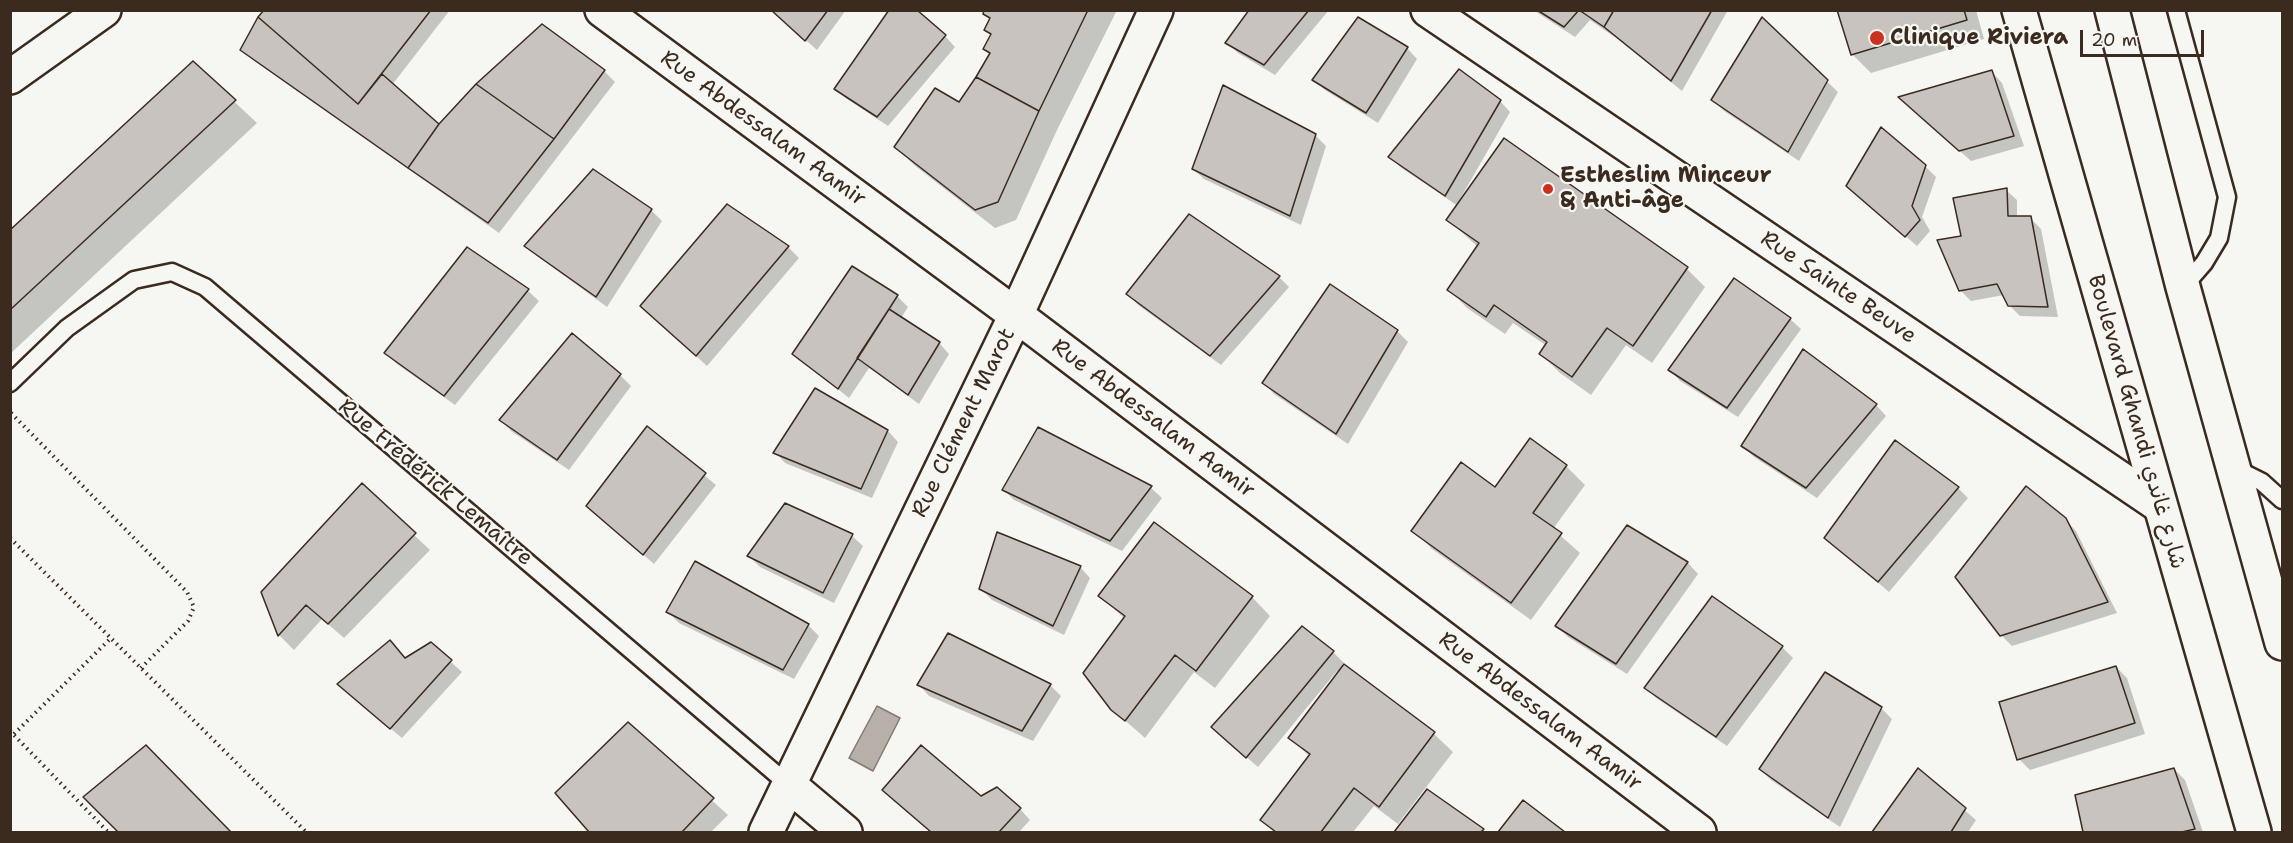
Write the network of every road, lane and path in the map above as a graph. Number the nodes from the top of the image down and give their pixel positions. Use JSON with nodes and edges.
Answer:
{"nodes":[{"id":1,"x":104,"y":10,"type":"edge"},
{"id":2,"x":602,"y":10,"type":"edge"},
{"id":3,"x":1156,"y":10,"type":"edge"},
{"id":4,"x":1428,"y":10,"type":"edge"},
{"id":5,"x":2019,"y":10,"type":"edge"},
{"id":6,"x":2112,"y":10,"type":"edge"},
{"id":7,"x":2176,"y":10,"type":"edge"},
{"id":8,"x":14,"y":76,"type":"edge"},
{"id":9,"x":2183,"y":286,"type":"junction"},
{"id":10,"x":1016,"y":315,"type":"junction"},
{"id":11,"x":10,"y":383,"type":"edge"},
{"id":12,"x":10,"y":413,"type":"edge"},
{"id":13,"x":2234,"y":468,"type":"junction"},
{"id":14,"x":2283,"y":500,"type":"edge"},
{"id":15,"x":2159,"y":506,"type":"junction"},
{"id":16,"x":10,"y":538,"type":"edge"},
{"id":17,"x":111,"y":638,"type":"junction"},
{"id":18,"x":2283,"y":643,"type":"edge"},
{"id":19,"x":141,"y":668,"type":"junction"},
{"id":20,"x":12,"y":732,"type":"edge"},
{"id":21,"x":789,"y":785,"type":"junction"},
{"id":22,"x":108,"y":832,"type":"edge"},
{"id":23,"x":306,"y":832,"type":"edge"},
{"id":24,"x":766,"y":832,"type":"edge"},
{"id":25,"x":845,"y":832,"type":"edge"},
{"id":26,"x":1699,"y":832,"type":"edge"},
{"id":27,"x":2253,"y":832,"type":"edge"}],
"edges":[{"from":1,"to":8,"type":"street"},
{"from":2,"to":10,"type":"street","name":"Rue Abdessalam Aamir"},
{"from":3,"to":10,"type":"street","name":"Rue Clément Marot"},
{"from":4,"to":15,"type":"street","name":"Rue Sainte Beuve"},
{"from":5,"to":15,"type":"street","name":"Boulevard Ghandi شارع غاندي"},
{"from":6,"to":9,"type":"street"},
{"from":7,"to":9,"type":"lane"},
{"from":9,"to":13,"type":"street"},
{"from":10,"to":21,"type":"street","name":"Rue Clément Marot"},
{"from":10,"to":26,"type":"street","name":"Rue Abdessalam Aamir"},
{"from":11,"to":21,"type":"lane","name":"Rue Frédérick Lemaître"},
{"from":12,"to":19,"type":"path"},
{"from":13,"to":14,"type":"lane"},
{"from":13,"to":18,"type":"street"},
{"from":15,"to":27,"type":"street","name":"Boulevard Ghandi شارع غاندي"},
{"from":16,"to":17,"type":"path"},
{"from":17,"to":19,"type":"path"},
{"from":17,"to":20,"type":"path"},
{"from":19,"to":23,"type":"path"},
{"from":20,"to":22,"type":"path"},
{"from":21,"to":24,"type":"street","name":"Rue Clément Marot"},
{"from":21,"to":25,"type":"street","name":"Rue Frédérick Lemaître"}]}
